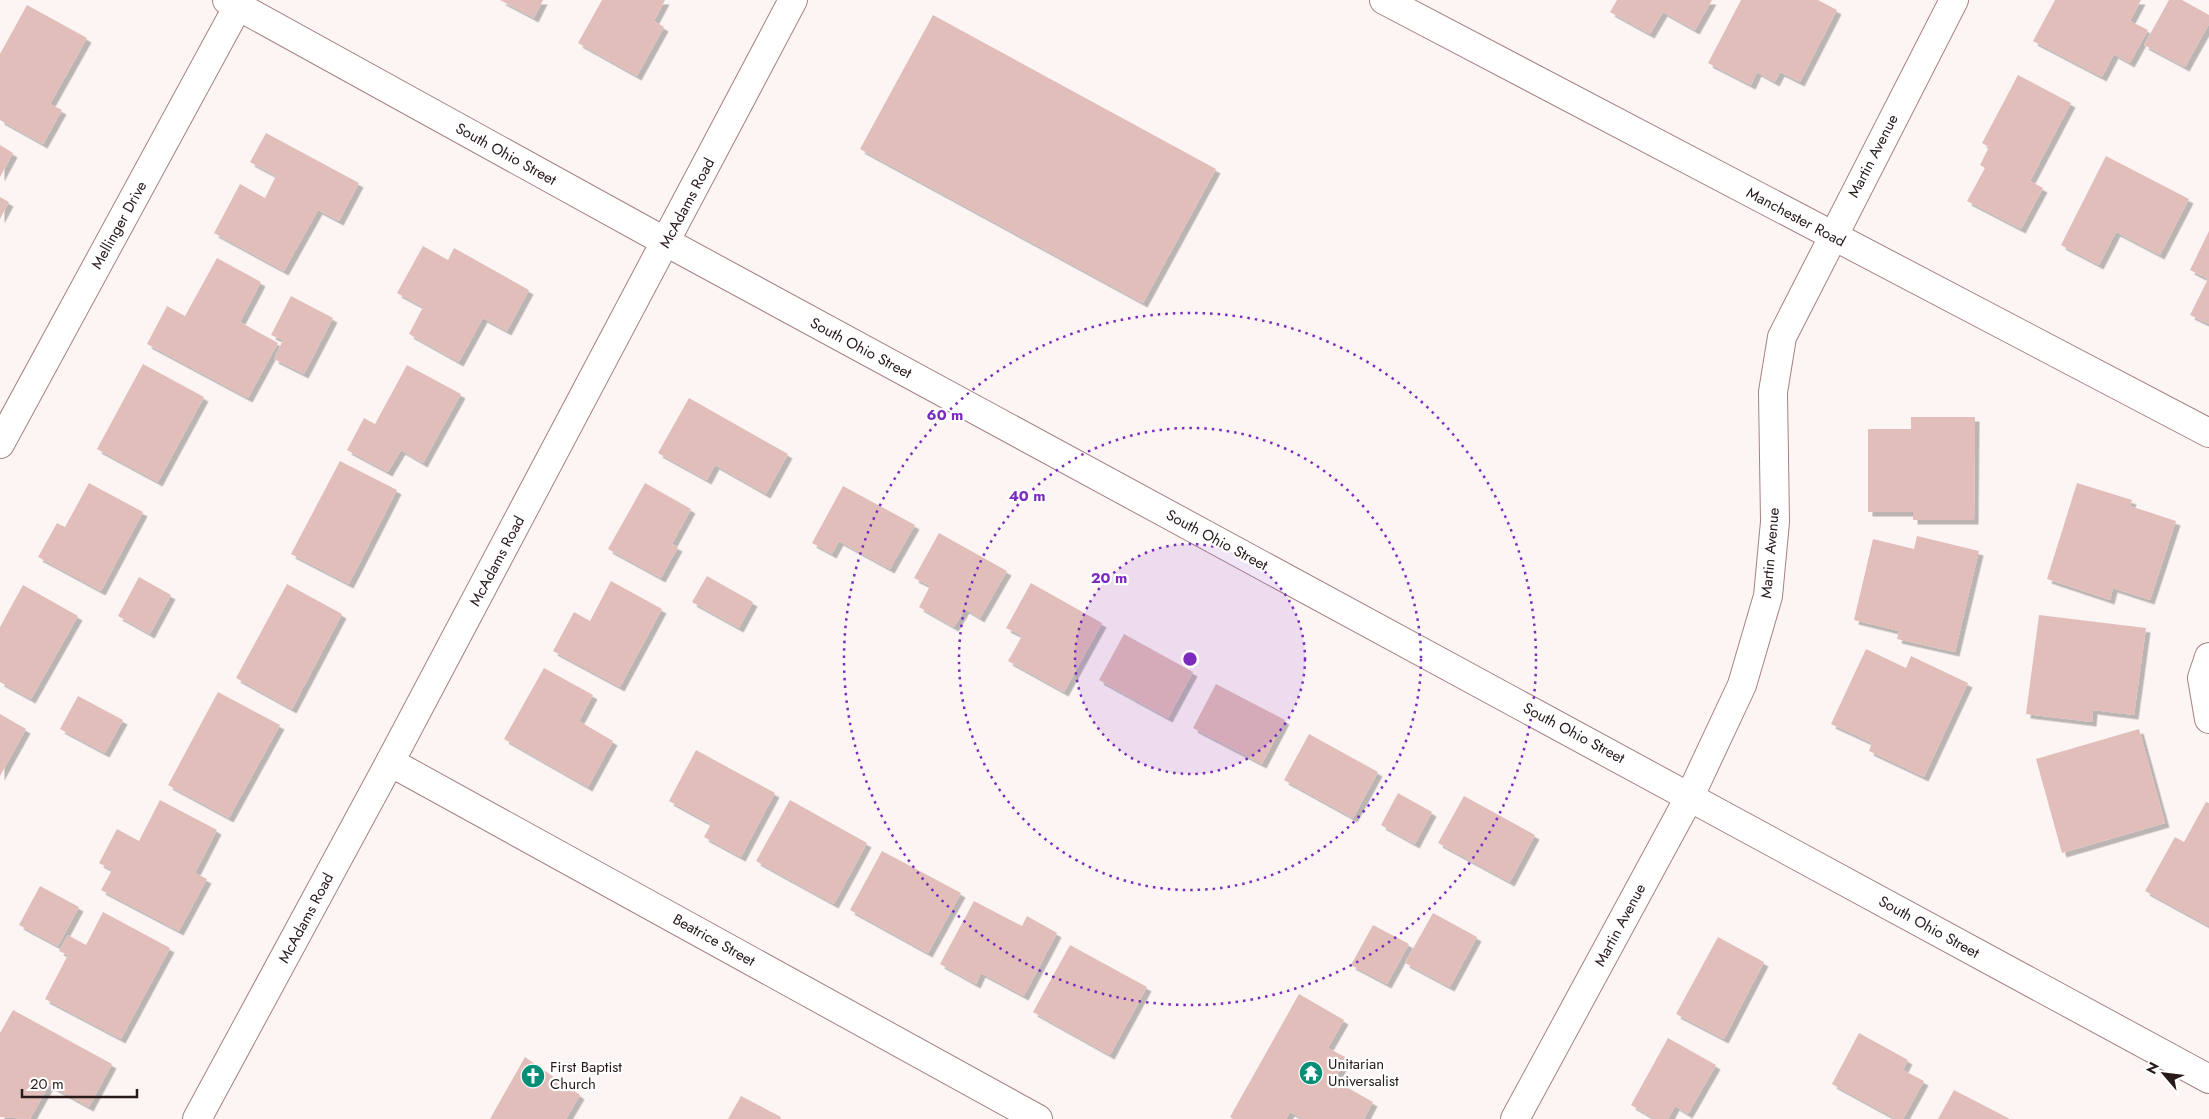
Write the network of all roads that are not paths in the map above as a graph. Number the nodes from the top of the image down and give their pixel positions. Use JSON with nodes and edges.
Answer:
{"nodes":[{"id":1,"x":793,"y":0,"type":"edge"},
{"id":2,"x":1384,"y":0,"type":"edge"},
{"id":3,"x":1954,"y":0,"type":"edge"},
{"id":4,"x":232,"y":3,"type":"edge"},
{"id":5,"x":1832,"y":236,"type":"junction"},
{"id":6,"x":666,"y":242,"type":"junction"},
{"id":7,"x":2209,"y":433,"type":"edge"},
{"id":8,"x":0,"y":444,"type":"edge"},
{"id":9,"x":2209,"y":657,"type":"edge"},
{"id":10,"x":2209,"y":719,"type":"edge"},
{"id":11,"x":390,"y":762,"type":"junction"},
{"id":12,"x":1690,"y":796,"type":"junction"},
{"id":13,"x":2209,"y":1080,"type":"edge"},
{"id":14,"x":197,"y":1119,"type":"edge"},
{"id":15,"x":1038,"y":1119,"type":"edge"},
{"id":16,"x":1515,"y":1119,"type":"edge"}],
"edges":[{"from":1,"to":6,"type":"street","name":"McAdams Road"},
{"from":2,"to":5,"type":"street","name":"Manchester Road"},
{"from":3,"to":5,"type":"street","name":"Martin Avenue"},
{"from":4,"to":6,"type":"street","name":"South Ohio Street"},
{"from":4,"to":8,"type":"street","name":"Mellinger Drive"},
{"from":5,"to":7,"type":"street","name":"Manchester Road"},
{"from":5,"to":12,"type":"street","name":"Martin Avenue"},
{"from":6,"to":11,"type":"street","name":"McAdams Road"},
{"from":6,"to":12,"type":"street","name":"South Ohio Street"},
{"from":9,"to":10,"type":"street"},
{"from":11,"to":14,"type":"street","name":"McAdams Road"},
{"from":11,"to":15,"type":"street","name":"Beatrice Street"},
{"from":12,"to":13,"type":"street","name":"South Ohio Street"},
{"from":12,"to":16,"type":"street","name":"Martin Avenue"}]}
